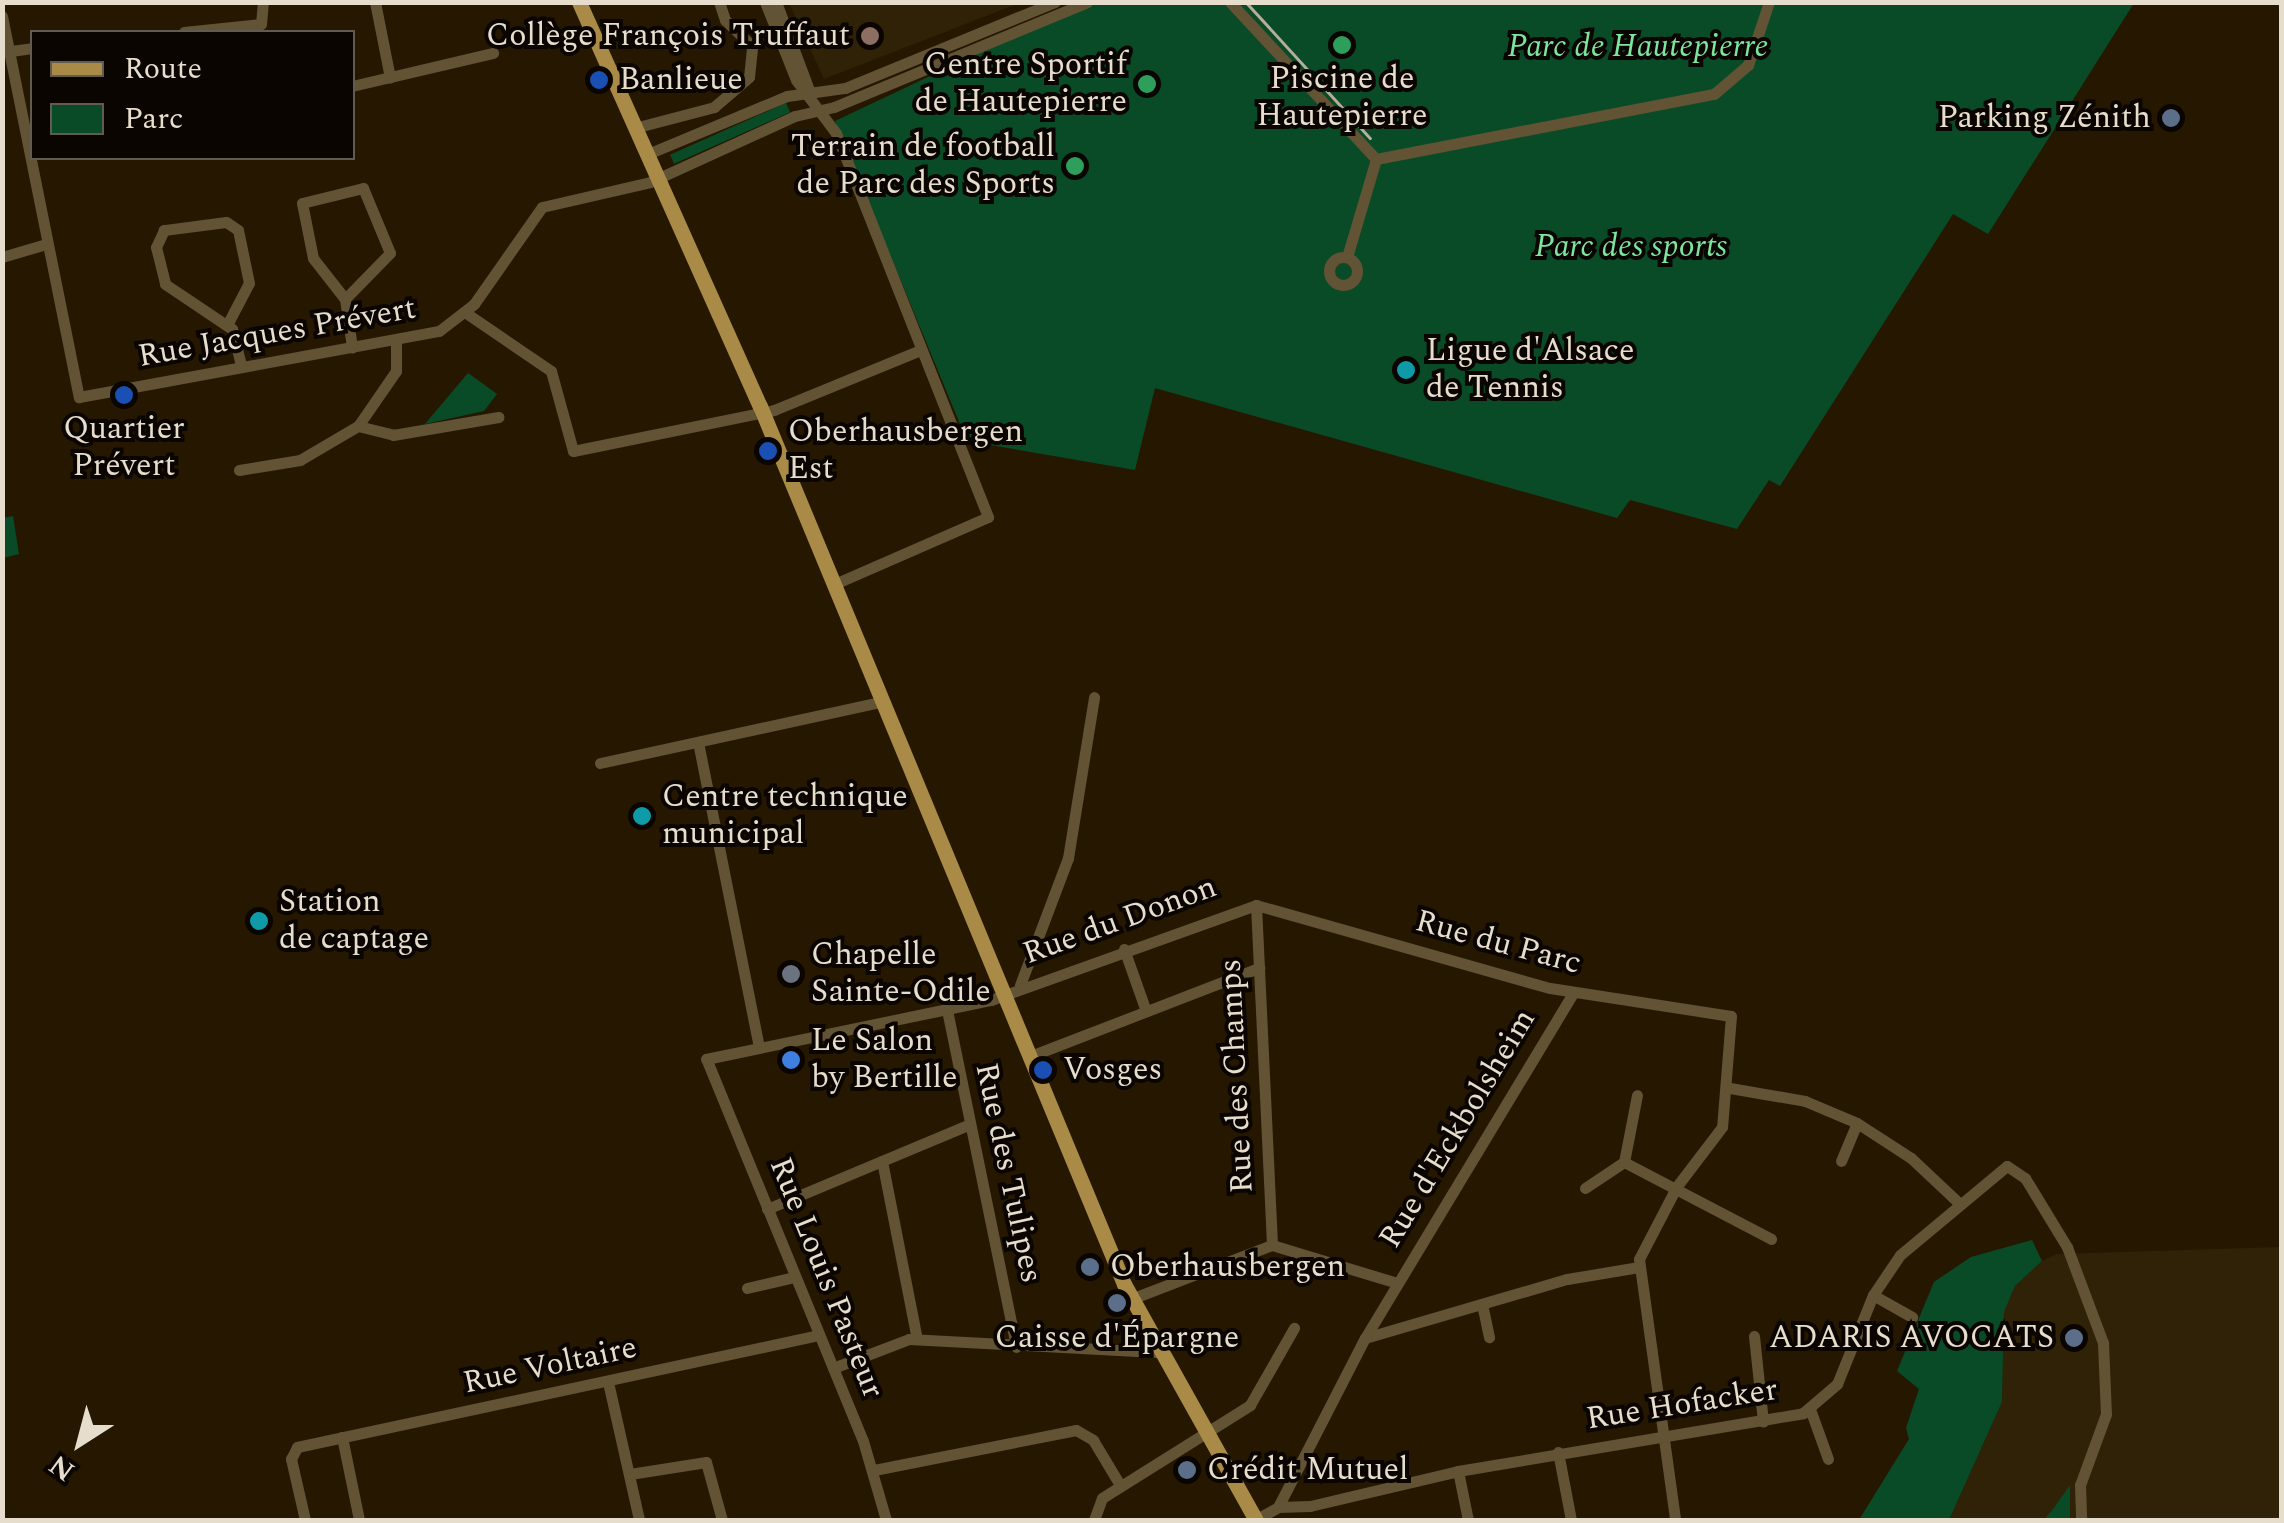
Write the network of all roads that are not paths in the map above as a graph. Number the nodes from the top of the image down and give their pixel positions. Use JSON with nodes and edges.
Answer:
{"nodes":[{"id":1,"x":263,"y":2,"type":"edge"},
{"id":2,"x":374,"y":2,"type":"edge"},
{"id":3,"x":579,"y":2,"type":"edge"},
{"id":4,"x":718,"y":2,"type":"edge"},
{"id":5,"x":766,"y":2,"type":"edge"},
{"id":6,"x":776,"y":2,"type":"edge"},
{"id":7,"x":1055,"y":2,"type":"edge"},
{"id":8,"x":1087,"y":2,"type":"edge"},
{"id":9,"x":1230,"y":2,"type":"edge"},
{"id":10,"x":1769,"y":2,"type":"edge"},
{"id":11,"x":2,"y":16,"type":"edge"},
{"id":12,"x":203,"y":30,"type":"edge"},
{"id":13,"x":30,"y":48,"type":"edge"},
{"id":14,"x":11,"y":51,"type":"junction"},
{"id":15,"x":493,"y":53,"type":"dead end"},
{"id":16,"x":390,"y":78,"type":"junction"},
{"id":17,"x":355,"y":85,"type":"edge"},
{"id":18,"x":811,"y":94,"type":"junction"},
{"id":19,"x":823,"y":109,"type":"junction"},
{"id":20,"x":638,"y":127,"type":"junction"},
{"id":21,"x":30,"y":144,"type":"edge"},
{"id":22,"x":650,"y":153,"type":"junction"},
{"id":23,"x":1376,"y":159,"type":"junction"},
{"id":24,"x":33,"y":160,"type":"edge"},
{"id":25,"x":661,"y":176,"type":"junction"},
{"id":26,"x":46,"y":244,"type":"junction"},
{"id":27,"x":2,"y":257,"type":"edge"},
{"id":28,"x":1347,"y":258,"type":"dead end"},
{"id":29,"x":344,"y":299,"type":"junction"},
{"id":30,"x":466,"y":314,"type":"junction"},
{"id":31,"x":227,"y":325,"type":"junction"},
{"id":32,"x":396,"y":341,"type":"junction"},
{"id":33,"x":352,"y":347,"type":"junction"},
{"id":34,"x":920,"y":350,"type":"junction"},
{"id":35,"x":241,"y":366,"type":"junction"},
{"id":36,"x":762,"y":412,"type":"junction"},
{"id":37,"x":498,"y":417,"type":"dead end"},
{"id":38,"x":358,"y":426,"type":"junction"},
{"id":39,"x":240,"y":470,"type":"dead end"},
{"id":40,"x":832,"y":584,"type":"junction"},
{"id":41,"x":1094,"y":697,"type":"dead end"},
{"id":42,"x":879,"y":702,"type":"junction"},
{"id":43,"x":698,"y":742,"type":"junction"},
{"id":44,"x":600,"y":763,"type":"dead end"},
{"id":45,"x":1256,"y":905,"type":"junction"},
{"id":46,"x":1124,"y":949,"type":"junction"},
{"id":47,"x":1259,"y":968,"type":"junction"},
{"id":48,"x":1020,"y":984,"type":"junction"},
{"id":49,"x":1572,"y":992,"type":"junction"},
{"id":50,"x":1004,"y":994,"type":"junction"},
{"id":51,"x":947,"y":1010,"type":"junction"},
{"id":52,"x":1146,"y":1011,"type":"junction"},
{"id":53,"x":759,"y":1046,"type":"junction"},
{"id":54,"x":1028,"y":1056,"type":"junction"},
{"id":55,"x":706,"y":1059,"type":"joint"},
{"id":56,"x":1730,"y":1088,"type":"junction"},
{"id":57,"x":1638,"y":1095,"type":"dead end"},
{"id":58,"x":1856,"y":1123,"type":"junction"},
{"id":59,"x":968,"y":1125,"type":"junction"},
{"id":60,"x":1841,"y":1160,"type":"dead end"},
{"id":61,"x":882,"y":1161,"type":"junction"},
{"id":62,"x":1624,"y":1162,"type":"junction"},
{"id":63,"x":1677,"y":1186,"type":"junction"},
{"id":64,"x":1585,"y":1188,"type":"dead end"},
{"id":65,"x":1959,"y":1203,"type":"junction"},
{"id":66,"x":767,"y":1209,"type":"junction"},
{"id":67,"x":1770,"y":1239,"type":"dead end"},
{"id":68,"x":1272,"y":1245,"type":"junction"},
{"id":69,"x":1639,"y":1268,"type":"junction"},
{"id":70,"x":794,"y":1277,"type":"junction"},
{"id":71,"x":1397,"y":1283,"type":"junction"},
{"id":72,"x":746,"y":1288,"type":"dead end"},
{"id":73,"x":1873,"y":1295,"type":"junction"},
{"id":74,"x":1132,"y":1300,"type":"junction"},
{"id":75,"x":1482,"y":1304,"type":"junction"},
{"id":76,"x":1912,"y":1317,"type":"dead end"},
{"id":77,"x":1294,"y":1328,"type":"dead end"},
{"id":78,"x":819,"y":1336,"type":"junction"},
{"id":79,"x":1489,"y":1336,"type":"dead end"},
{"id":80,"x":1754,"y":1336,"type":"dead end"},
{"id":81,"x":1365,"y":1338,"type":"junction"},
{"id":82,"x":917,"y":1339,"type":"junction"},
{"id":83,"x":1016,"y":1347,"type":"junction"},
{"id":84,"x":1160,"y":1352,"type":"junction"},
{"id":85,"x":834,"y":1368,"type":"junction"},
{"id":86,"x":608,"y":1382,"type":"junction"},
{"id":87,"x":1810,"y":1409,"type":"junction"},
{"id":88,"x":1763,"y":1422,"type":"junction"},
{"id":89,"x":1206,"y":1433,"type":"junction"},
{"id":90,"x":1660,"y":1433,"type":"junction"},
{"id":91,"x":342,"y":1437,"type":"junction"},
{"id":92,"x":1558,"y":1452,"type":"junction"},
{"id":93,"x":1828,"y":1459,"type":"dead end"},
{"id":94,"x":874,"y":1470,"type":"junction"},
{"id":95,"x":1458,"y":1471,"type":"junction"},
{"id":96,"x":630,"y":1474,"type":"junction"},
{"id":97,"x":1120,"y":1484,"type":"junction"},
{"id":98,"x":1278,"y":1507,"type":"junction"},
{"id":99,"x":304,"y":1520,"type":"edge"},
{"id":100,"x":359,"y":1520,"type":"edge"},
{"id":101,"x":640,"y":1520,"type":"edge"},
{"id":102,"x":722,"y":1520,"type":"edge"},
{"id":103,"x":886,"y":1520,"type":"edge"},
{"id":104,"x":1094,"y":1520,"type":"edge"},
{"id":105,"x":1256,"y":1520,"type":"edge"},
{"id":106,"x":1468,"y":1520,"type":"edge"},
{"id":107,"x":1572,"y":1520,"type":"edge"},
{"id":108,"x":1675,"y":1520,"type":"edge"},
{"id":109,"x":2081,"y":1520,"type":"edge"}],
"edges":[{"from":1,"to":12,"type":"street"},
{"from":2,"to":16,"type":"street"},
{"from":3,"to":20,"type":"main road"},
{"from":4,"to":20,"type":"street"},
{"from":5,"to":18,"type":"street"},
{"from":6,"to":18,"type":"street"},
{"from":7,"to":18,"type":"street"},
{"from":8,"to":19,"type":"street"},
{"from":9,"to":23,"type":"street"},
{"from":10,"to":23,"type":"street"},
{"from":11,"to":14,"type":"street"},
{"from":13,"to":14,"type":"street"},
{"from":14,"to":21,"type":"street"},
{"from":15,"to":16,"type":"street"},
{"from":16,"to":17,"type":"street"},
{"from":18,"to":19,"type":"street"},
{"from":18,"to":22,"type":"street"},
{"from":19,"to":25,"type":"street"},
{"from":19,"to":34,"type":"street"},
{"from":20,"to":22,"type":"main road"},
{"from":22,"to":25,"type":"main road"},
{"from":23,"to":28,"type":"street"},
{"from":24,"to":26,"type":"street"},
{"from":25,"to":30,"type":"street"},
{"from":25,"to":36,"type":"main road"},
{"from":26,"to":27,"type":"street"},
{"from":26,"to":35,"type":"street","name":"Rue Jacques Prévert"},
{"from":29,"to":29,"type":"street"},
{"from":29,"to":33,"type":"street"},
{"from":30,"to":32,"type":"street","name":"Rue Jacques Prévert"},
{"from":30,"to":36,"type":"street"},
{"from":31,"to":31,"type":"street"},
{"from":31,"to":35,"type":"street"},
{"from":32,"to":33,"type":"street","name":"Rue Jacques Prévert"},
{"from":32,"to":38,"type":"street"},
{"from":33,"to":35,"type":"street","name":"Rue Jacques Prévert"},
{"from":34,"to":36,"type":"street"},
{"from":34,"to":40,"type":"street"},
{"from":36,"to":40,"type":"main road"},
{"from":37,"to":38,"type":"street"},
{"from":38,"to":39,"type":"street"},
{"from":40,"to":42,"type":"main road"},
{"from":41,"to":48,"type":"street"},
{"from":42,"to":43,"type":"street"},
{"from":42,"to":50,"type":"main road"},
{"from":43,"to":44,"type":"street"},
{"from":43,"to":53,"type":"street"},
{"from":45,"to":46,"type":"street","name":"Rue du Donon"},
{"from":45,"to":47,"type":"street","name":"Rue des Champs"},
{"from":45,"to":49,"type":"street","name":"Rue du Parc"},
{"from":46,"to":48,"type":"street","name":"Rue du Donon"},
{"from":46,"to":52,"type":"street"},
{"from":47,"to":52,"type":"street"},
{"from":47,"to":68,"type":"street","name":"Rue des Champs"},
{"from":48,"to":50,"type":"street","name":"Rue du Donon"},
{"from":49,"to":56,"type":"street","name":"Rue du Parc"},
{"from":49,"to":71,"type":"street","name":"Rue d'Eckbolsheim"},
{"from":50,"to":51,"type":"street","name":"Rue du Donon"},
{"from":50,"to":54,"type":"main road"},
{"from":51,"to":53,"type":"street","name":"Rue du Donon"},
{"from":51,"to":59,"type":"street","name":"Rue des Tulipes"},
{"from":52,"to":54,"type":"street"},
{"from":53,"to":55,"type":"street","name":"Rue du Donon"},
{"from":54,"to":74,"type":"main road"},
{"from":55,"to":66,"type":"street","name":"Rue Louis Pasteur"},
{"from":56,"to":58,"type":"street"},
{"from":56,"to":63,"type":"street"},
{"from":57,"to":62,"type":"street"},
{"from":58,"to":60,"type":"street"},
{"from":58,"to":65,"type":"street"},
{"from":59,"to":61,"type":"street"},
{"from":59,"to":83,"type":"street","name":"Rue des Tulipes"},
{"from":61,"to":66,"type":"street"},
{"from":61,"to":82,"type":"street"},
{"from":62,"to":63,"type":"street"},
{"from":62,"to":64,"type":"street"},
{"from":63,"to":67,"type":"street"},
{"from":63,"to":69,"type":"street"},
{"from":65,"to":73,"type":"street","name":"Rue Hofacker"},
{"from":65,"to":109,"type":"street","name":"Rue Hofacker"},
{"from":66,"to":70,"type":"street","name":"Rue Louis Pasteur"},
{"from":68,"to":71,"type":"street"},
{"from":68,"to":74,"type":"street"},
{"from":69,"to":75,"type":"street"},
{"from":69,"to":90,"type":"street"},
{"from":70,"to":72,"type":"street"},
{"from":70,"to":78,"type":"street","name":"Rue Louis Pasteur"},
{"from":71,"to":81,"type":"street","name":"Rue d'Eckbolsheim"},
{"from":73,"to":76,"type":"street"},
{"from":73,"to":87,"type":"street","name":"Rue Hofacker"},
{"from":74,"to":84,"type":"main road"},
{"from":75,"to":79,"type":"street"},
{"from":75,"to":81,"type":"street"},
{"from":77,"to":89,"type":"street"},
{"from":78,"to":85,"type":"street","name":"Rue Louis Pasteur"},
{"from":78,"to":86,"type":"street","name":"Rue Voltaire"},
{"from":80,"to":88,"type":"street"},
{"from":81,"to":98,"type":"street","name":"Rue d'Eckbolsheim"},
{"from":82,"to":83,"type":"street"},
{"from":82,"to":85,"type":"street"},
{"from":83,"to":84,"type":"street"},
{"from":84,"to":89,"type":"main road"},
{"from":85,"to":94,"type":"street","name":"Rue Louis Pasteur"},
{"from":86,"to":91,"type":"street","name":"Rue Voltaire"},
{"from":86,"to":96,"type":"street"},
{"from":87,"to":88,"type":"street","name":"Rue Hofacker"},
{"from":87,"to":93,"type":"street"},
{"from":88,"to":90,"type":"street","name":"Rue Hofacker"},
{"from":89,"to":97,"type":"street"},
{"from":89,"to":105,"type":"main road"},
{"from":90,"to":92,"type":"street","name":"Rue Hofacker"},
{"from":90,"to":108,"type":"street"},
{"from":91,"to":99,"type":"street","name":"Rue Voltaire"},
{"from":91,"to":100,"type":"street"},
{"from":92,"to":95,"type":"street","name":"Rue Hofacker"},
{"from":92,"to":107,"type":"street"},
{"from":94,"to":97,"type":"street"},
{"from":94,"to":103,"type":"street","name":"Rue Louis Pasteur"},
{"from":95,"to":98,"type":"street","name":"Rue Hofacker"},
{"from":95,"to":106,"type":"street"},
{"from":96,"to":101,"type":"street"},
{"from":96,"to":102,"type":"street"},
{"from":97,"to":104,"type":"street"},
{"from":98,"to":105,"type":"street","name":"Rue Hofacker"}]}
